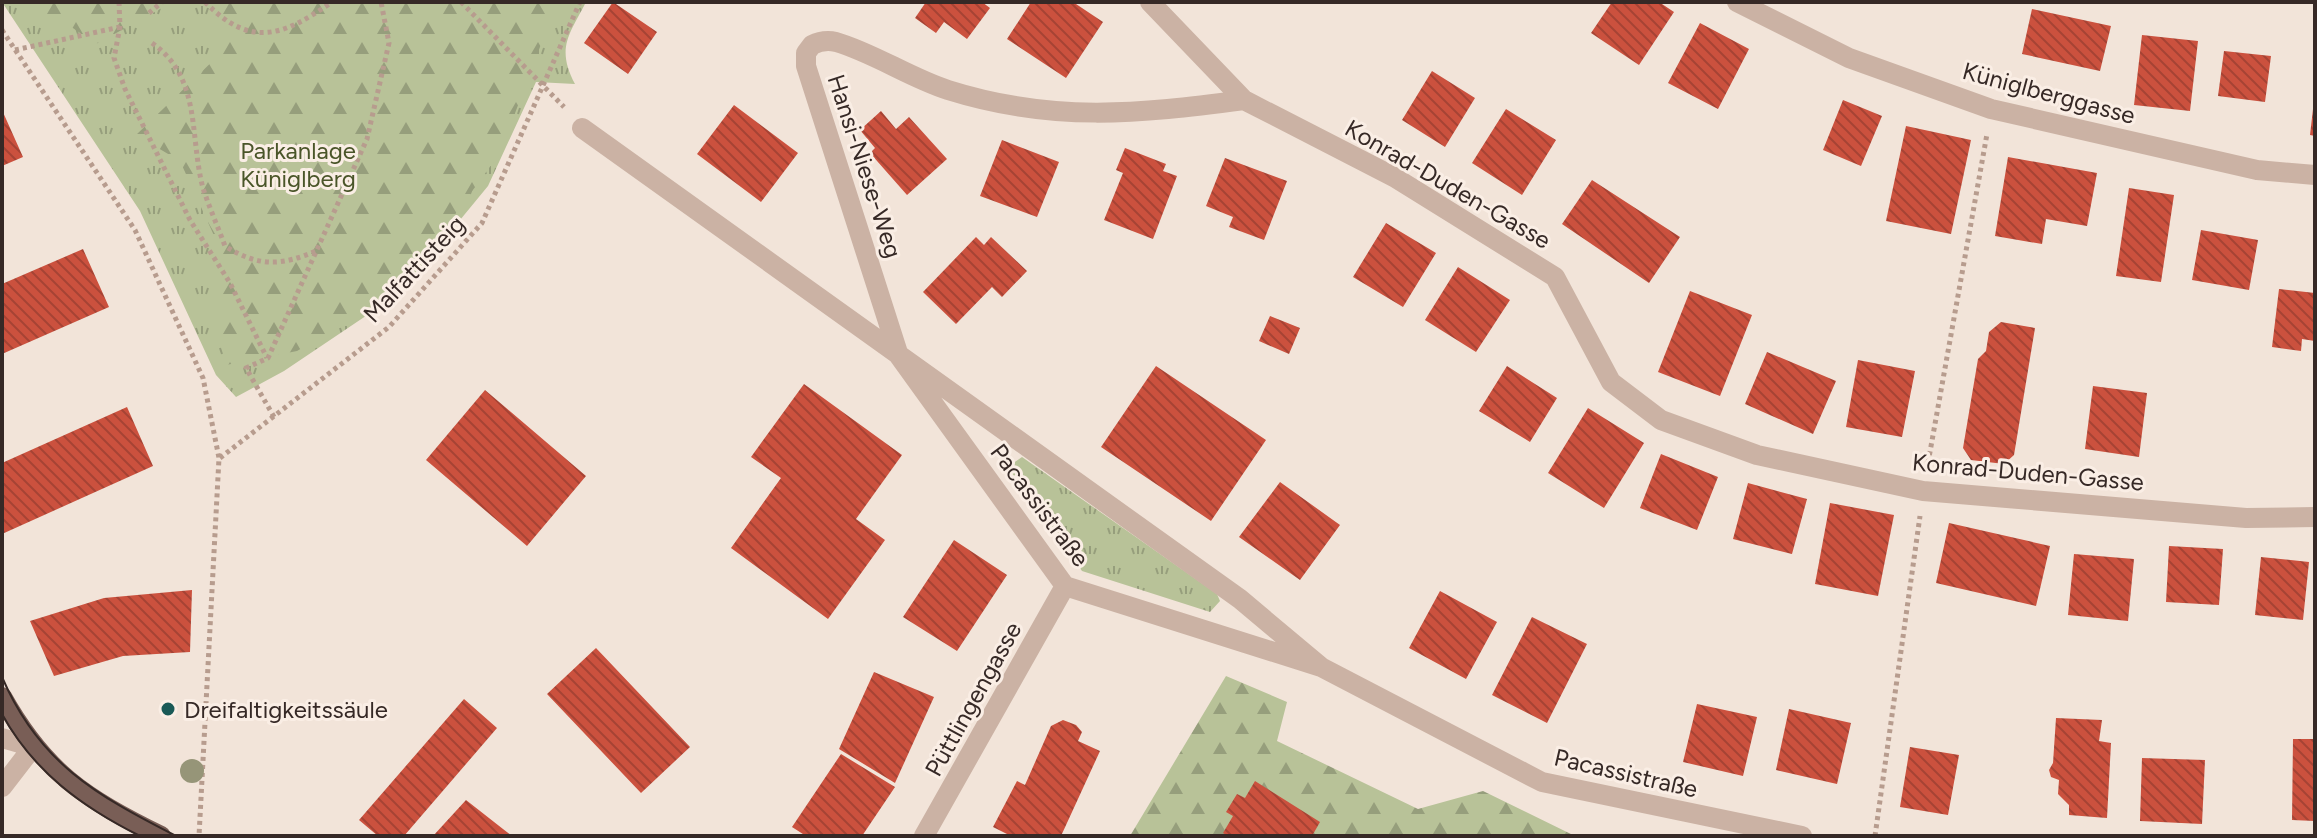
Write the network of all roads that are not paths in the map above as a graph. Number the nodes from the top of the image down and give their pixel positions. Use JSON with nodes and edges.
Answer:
{"nodes":[{"id":1,"x":1150,"y":2,"type":"edge"},
{"id":2,"x":1737,"y":2,"type":"edge"},
{"id":3,"x":1244,"y":100,"type":"junction"},
{"id":4,"x":582,"y":128,"type":"road end"},
{"id":5,"x":2315,"y":175,"type":"edge"},
{"id":6,"x":899,"y":356,"type":"junction"},
{"id":7,"x":2315,"y":517,"type":"edge"},
{"id":8,"x":1065,"y":586,"type":"junction"},
{"id":9,"x":1321,"y":667,"type":"junction"},
{"id":10,"x":2,"y":697,"type":"edge"},
{"id":11,"x":2,"y":738,"type":"edge"},
{"id":12,"x":33,"y":747,"type":"junction"},
{"id":13,"x":2,"y":787,"type":"edge"},
{"id":14,"x":161,"y":836,"type":"edge"},
{"id":15,"x":924,"y":836,"type":"edge"},
{"id":16,"x":1802,"y":836,"type":"edge"}],
"edges":[{"from":1,"to":3,"type":"street"},
{"from":2,"to":5,"type":"street","name":"Küniglberggasse"},
{"from":3,"to":6,"type":"street","name":"Hansi-Niese-Weg"},
{"from":3,"to":7,"type":"street","name":"Konrad-Duden-Gasse"},
{"from":4,"to":6,"type":"street","name":"Pacassistraße"},
{"from":6,"to":8,"type":"street","name":"Pacassistraße"},
{"from":6,"to":9,"type":"street","name":"Pacassistraße"},
{"from":8,"to":9,"type":"street","name":"Pacassistraße"},
{"from":8,"to":15,"type":"street","name":"Püttlingengasse"},
{"from":9,"to":16,"type":"street","name":"Pacassistraße"},
{"from":10,"to":12,"type":"main road"},
{"from":11,"to":12,"type":"street"},
{"from":12,"to":13,"type":"street"},
{"from":12,"to":14,"type":"main road"}]}
